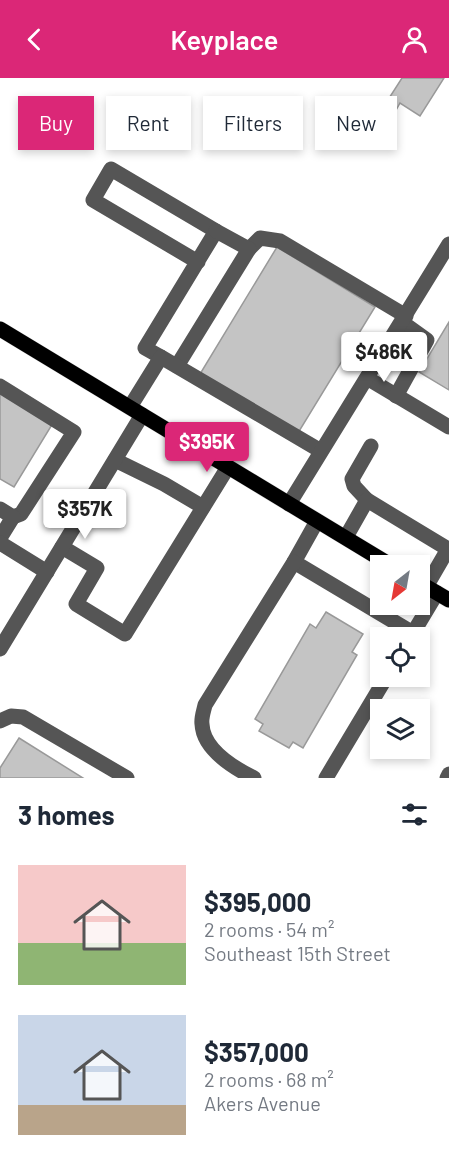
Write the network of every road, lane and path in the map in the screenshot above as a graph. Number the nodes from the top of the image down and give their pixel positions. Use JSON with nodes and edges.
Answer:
{"nodes":[{"id":1,"x":216,"y":231,"type":"junction"},
{"id":2,"x":449,"y":245,"type":"edge"},
{"id":3,"x":249,"y":249,"type":"junction"},
{"id":4,"x":198,"y":262,"type":"junction"},
{"id":5,"x":404,"y":319,"type":"junction"},
{"id":6,"x":0,"y":329,"type":"edge"},
{"id":7,"x":161,"y":357,"type":"junction"},
{"id":8,"x":177,"y":366,"type":"junction"},
{"id":9,"x":367,"y":378,"type":"junction"},
{"id":10,"x":0,"y":386,"type":"edge"},
{"id":11,"x":396,"y":396,"type":"junction"},
{"id":12,"x":136,"y":411,"type":"junction"},
{"id":13,"x":449,"y":427,"type":"edge"},
{"id":14,"x":371,"y":446,"type":"dead end"},
{"id":15,"x":321,"y":451,"type":"junction"},
{"id":16,"x":115,"y":460,"type":"junction"},
{"id":17,"x":228,"y":467,"type":"junction"},
{"id":18,"x":367,"y":500,"type":"junction"},
{"id":19,"x":289,"y":504,"type":"junction"},
{"id":20,"x":203,"y":507,"type":"junction"},
{"id":21,"x":0,"y":509,"type":"edge"},
{"id":22,"x":14,"y":517,"type":"junction"},
{"id":23,"x":317,"y":521,"type":"junction"},
{"id":24,"x":346,"y":537,"type":"junction"},
{"id":25,"x":0,"y":538,"type":"edge"},
{"id":26,"x":0,"y":543,"type":"edge"},
{"id":27,"x":62,"y":547,"type":"junction"},
{"id":28,"x":375,"y":555,"type":"edge"},
{"id":29,"x":294,"y":562,"type":"junction"},
{"id":30,"x":47,"y":572,"type":"junction"},
{"id":31,"x":433,"y":591,"type":"edge"},
{"id":32,"x":399,"y":627,"type":"edge"},
{"id":33,"x":416,"y":627,"type":"edge"},
{"id":34,"x":0,"y":649,"type":"edge"},
{"id":35,"x":380,"y":687,"type":"edge"},
{"id":36,"x":0,"y":721,"type":"edge"},
{"id":37,"x":449,"y":774,"type":"edge"},
{"id":38,"x":127,"y":778,"type":"edge"},
{"id":39,"x":254,"y":778,"type":"edge"},
{"id":40,"x":326,"y":778,"type":"edge"},
{"id":41,"x":447,"y":778,"type":"edge"}],
"edges":[{"from":1,"to":3,"type":"street"},
{"from":1,"to":4,"type":"street"},
{"from":1,"to":4,"type":"street"},
{"from":2,"to":5,"type":"street"},
{"from":3,"to":5,"type":"street"},
{"from":3,"to":8,"type":"street"},
{"from":4,"to":7,"type":"street"},
{"from":5,"to":9,"type":"street"},
{"from":5,"to":11,"type":"street"},
{"from":6,"to":12,"type":"main road"},
{"from":7,"to":8,"type":"street"},
{"from":7,"to":12,"type":"street"},
{"from":8,"to":15,"type":"street"},
{"from":9,"to":11,"type":"street"},
{"from":9,"to":15,"type":"street"},
{"from":10,"to":22,"type":"street"},
{"from":11,"to":13,"type":"street"},
{"from":12,"to":16,"type":"street"},
{"from":12,"to":17,"type":"main road"},
{"from":14,"to":18,"type":"street"},
{"from":15,"to":19,"type":"street"},
{"from":16,"to":20,"type":"street"},
{"from":16,"to":27,"type":"street"},
{"from":17,"to":19,"type":"main road"},
{"from":17,"to":20,"type":"street"},
{"from":18,"to":24,"type":"street"},
{"from":18,"to":31,"type":"street"},
{"from":19,"to":23,"type":"main road"},
{"from":20,"to":27,"type":"street"},
{"from":21,"to":22,"type":"street"},
{"from":22,"to":25,"type":"street"},
{"from":23,"to":24,"type":"main road"},
{"from":23,"to":29,"type":"street"},
{"from":24,"to":28,"type":"main road"},
{"from":26,"to":30,"type":"street"},
{"from":27,"to":30,"type":"street"},
{"from":29,"to":32,"type":"street"},
{"from":29,"to":39,"type":"street"},
{"from":30,"to":34,"type":"street"},
{"from":31,"to":33,"type":"street"},
{"from":35,"to":40,"type":"street"},
{"from":36,"to":38,"type":"street"},
{"from":37,"to":41,"type":"street"}]}
